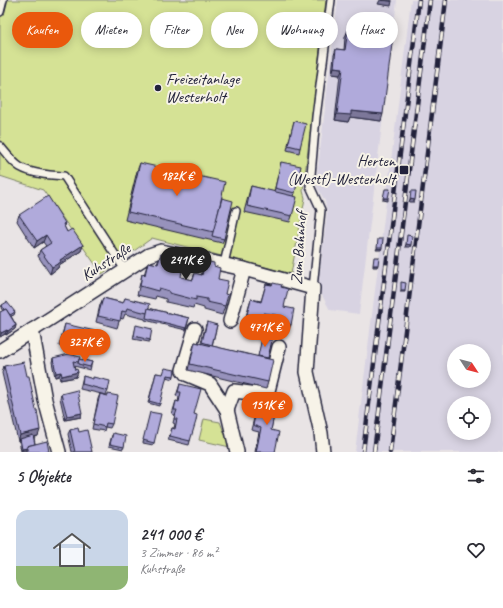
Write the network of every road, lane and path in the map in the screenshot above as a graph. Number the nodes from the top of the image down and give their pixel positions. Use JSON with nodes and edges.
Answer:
{"nodes":[{"id":1,"x":2,"y":0,"type":"edge"},
{"id":2,"x":331,"y":0,"type":"edge"},
{"id":3,"x":0,"y":12,"type":"edge"},
{"id":4,"x":0,"y":146,"type":"edge"},
{"id":5,"x":236,"y":211,"type":"dead end"},
{"id":6,"x":224,"y":264,"type":"junction"},
{"id":7,"x":244,"y":269,"type":"junction"},
{"id":8,"x":125,"y":270,"type":"junction"},
{"id":9,"x":313,"y":288,"type":"junction"},
{"id":10,"x":230,"y":321,"type":"dead end"},
{"id":11,"x":194,"y":329,"type":"dead end"},
{"id":12,"x":32,"y":330,"type":"junction"},
{"id":13,"x":279,"y":347,"type":"dead end"},
{"id":14,"x":0,"y":351,"type":"edge"},
{"id":15,"x":227,"y":410,"type":"junction"},
{"id":16,"x":59,"y":452,"type":"edge"},
{"id":17,"x":238,"y":452,"type":"edge"},
{"id":18,"x":323,"y":452,"type":"edge"}],
"edges":[{"from":1,"to":3,"type":"lane"},
{"from":2,"to":9,"type":"lane","name":"Zum Bahnhof"},
{"from":4,"to":8,"type":"lane"},
{"from":5,"to":6,"type":"lane"},
{"from":6,"to":7,"type":"street","name":"Kuhstraße"},
{"from":6,"to":8,"type":"street","name":"Kuhstraße"},
{"from":7,"to":9,"type":"street","name":"Kuhstraße"},
{"from":7,"to":10,"type":"street"},
{"from":8,"to":12,"type":"street","name":"Kuhstraße"},
{"from":9,"to":18,"type":"street","name":"Zum Bahnhof"},
{"from":11,"to":15,"type":"street"},
{"from":12,"to":14,"type":"street","name":"Kuhstraße"},
{"from":12,"to":16,"type":"street"},
{"from":13,"to":15,"type":"street"},
{"from":15,"to":17,"type":"street"}]}
